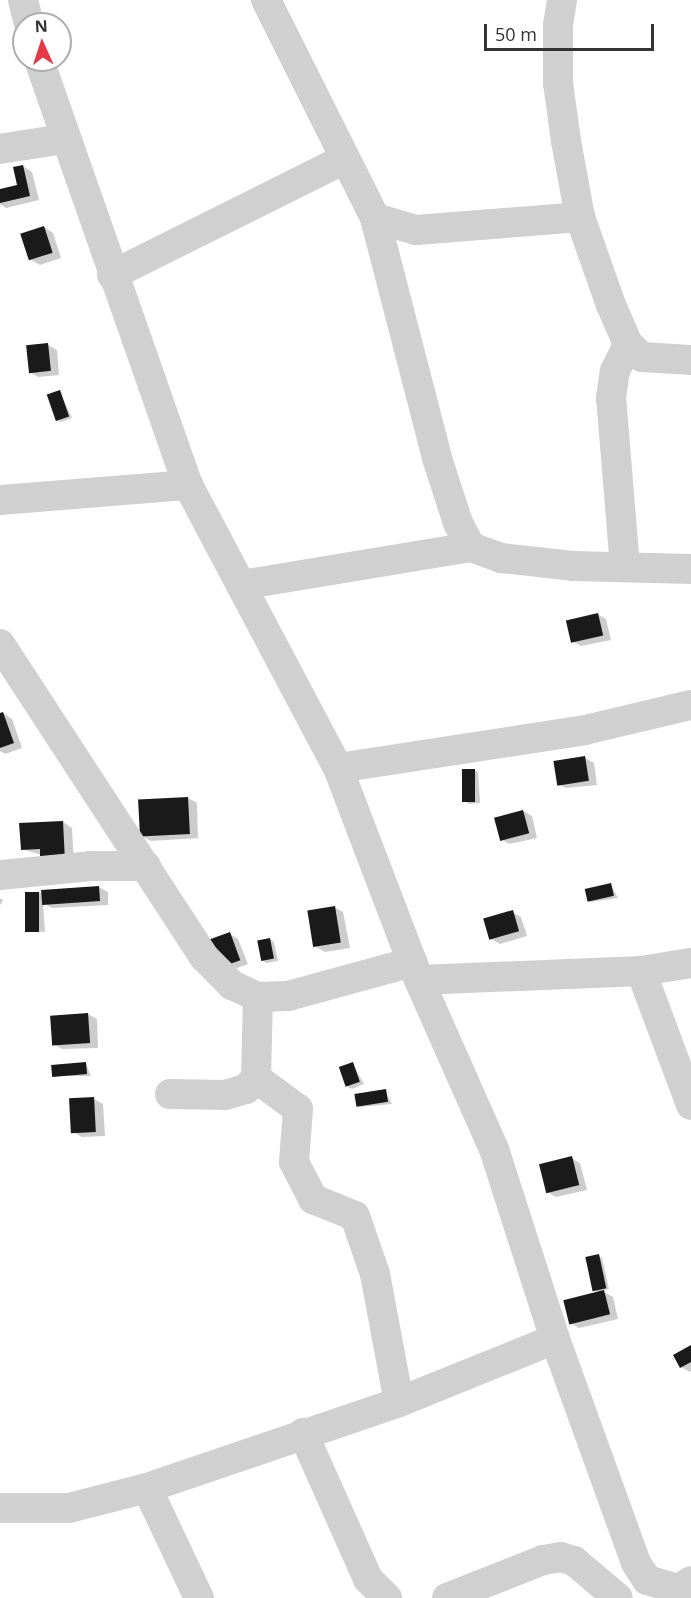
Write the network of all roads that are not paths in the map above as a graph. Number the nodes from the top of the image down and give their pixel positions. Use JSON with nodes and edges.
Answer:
{"nodes":[{"id":1,"x":266,"y":0,"type":"edge"},
{"id":2,"x":562,"y":0,"type":"edge"},
{"id":3,"x":43,"y":72,"type":"edge"},
{"id":4,"x":64,"y":139,"type":"junction"},
{"id":5,"x":0,"y":149,"type":"edge"},
{"id":6,"x":345,"y":159,"type":"junction"},
{"id":7,"x":580,"y":217,"type":"junction"},
{"id":8,"x":375,"y":218,"type":"junction"},
{"id":9,"x":112,"y":275,"type":"junction"},
{"id":10,"x":628,"y":344,"type":"junction"},
{"id":11,"x":691,"y":360,"type":"edge"},
{"id":12,"x":188,"y":485,"type":"junction"},
{"id":13,"x":0,"y":500,"type":"edge"},
{"id":14,"x":471,"y":547,"type":"junction"},
{"id":15,"x":625,"y":567,"type":"junction"},
{"id":16,"x":691,"y":569,"type":"edge"},
{"id":17,"x":241,"y":585,"type":"junction"},
{"id":18,"x":0,"y":644,"type":"edge"},
{"id":19,"x":691,"y":705,"type":"edge"},
{"id":20,"x":338,"y":768,"type":"junction"},
{"id":21,"x":146,"y":866,"type":"junction"},
{"id":22,"x":0,"y":875,"type":"edge"},
{"id":23,"x":691,"y":963,"type":"edge"},
{"id":24,"x":416,"y":971,"type":"junction"},
{"id":25,"x":640,"y":971,"type":"junction"},
{"id":26,"x":258,"y":997,"type":"junction"},
{"id":27,"x":256,"y":1078,"type":"junction"},
{"id":28,"x":170,"y":1094,"type":"dead end"},
{"id":29,"x":691,"y":1105,"type":"edge"},
{"id":30,"x":555,"y":1339,"type":"junction"},
{"id":31,"x":399,"y":1402,"type":"junction"},
{"id":32,"x":303,"y":1433,"type":"junction"},
{"id":33,"x":147,"y":1488,"type":"junction"},
{"id":34,"x":0,"y":1508,"type":"edge"},
{"id":35,"x":681,"y":1590,"type":"edge"},
{"id":36,"x":199,"y":1598,"type":"edge"},
{"id":37,"x":387,"y":1598,"type":"edge"},
{"id":38,"x":447,"y":1598,"type":"edge"},
{"id":39,"x":618,"y":1598,"type":"edge"}],
"edges":[{"from":1,"to":6,"type":"street"},
{"from":2,"to":7,"type":"street"},
{"from":3,"to":4,"type":"street"},
{"from":4,"to":5,"type":"street"},
{"from":4,"to":9,"type":"street"},
{"from":6,"to":8,"type":"street"},
{"from":6,"to":9,"type":"street"},
{"from":7,"to":8,"type":"street"},
{"from":7,"to":10,"type":"street"},
{"from":8,"to":14,"type":"street"},
{"from":9,"to":12,"type":"street"},
{"from":10,"to":11,"type":"street"},
{"from":10,"to":15,"type":"street"},
{"from":12,"to":13,"type":"street"},
{"from":12,"to":17,"type":"street"},
{"from":14,"to":15,"type":"street"},
{"from":14,"to":17,"type":"street"},
{"from":15,"to":16,"type":"street"},
{"from":17,"to":20,"type":"street"},
{"from":18,"to":21,"type":"street"},
{"from":19,"to":20,"type":"street"},
{"from":20,"to":24,"type":"street"},
{"from":21,"to":22,"type":"street"},
{"from":21,"to":26,"type":"street"},
{"from":23,"to":25,"type":"street"},
{"from":24,"to":25,"type":"street"},
{"from":24,"to":26,"type":"street"},
{"from":24,"to":30,"type":"street"},
{"from":25,"to":29,"type":"street"},
{"from":26,"to":27,"type":"street"},
{"from":27,"to":28,"type":"street"},
{"from":27,"to":31,"type":"street"},
{"from":30,"to":31,"type":"street"},
{"from":30,"to":35,"type":"street"},
{"from":31,"to":32,"type":"street"},
{"from":32,"to":33,"type":"street"},
{"from":32,"to":37,"type":"street"},
{"from":33,"to":34,"type":"street"},
{"from":33,"to":36,"type":"street"},
{"from":38,"to":39,"type":"street"}]}
